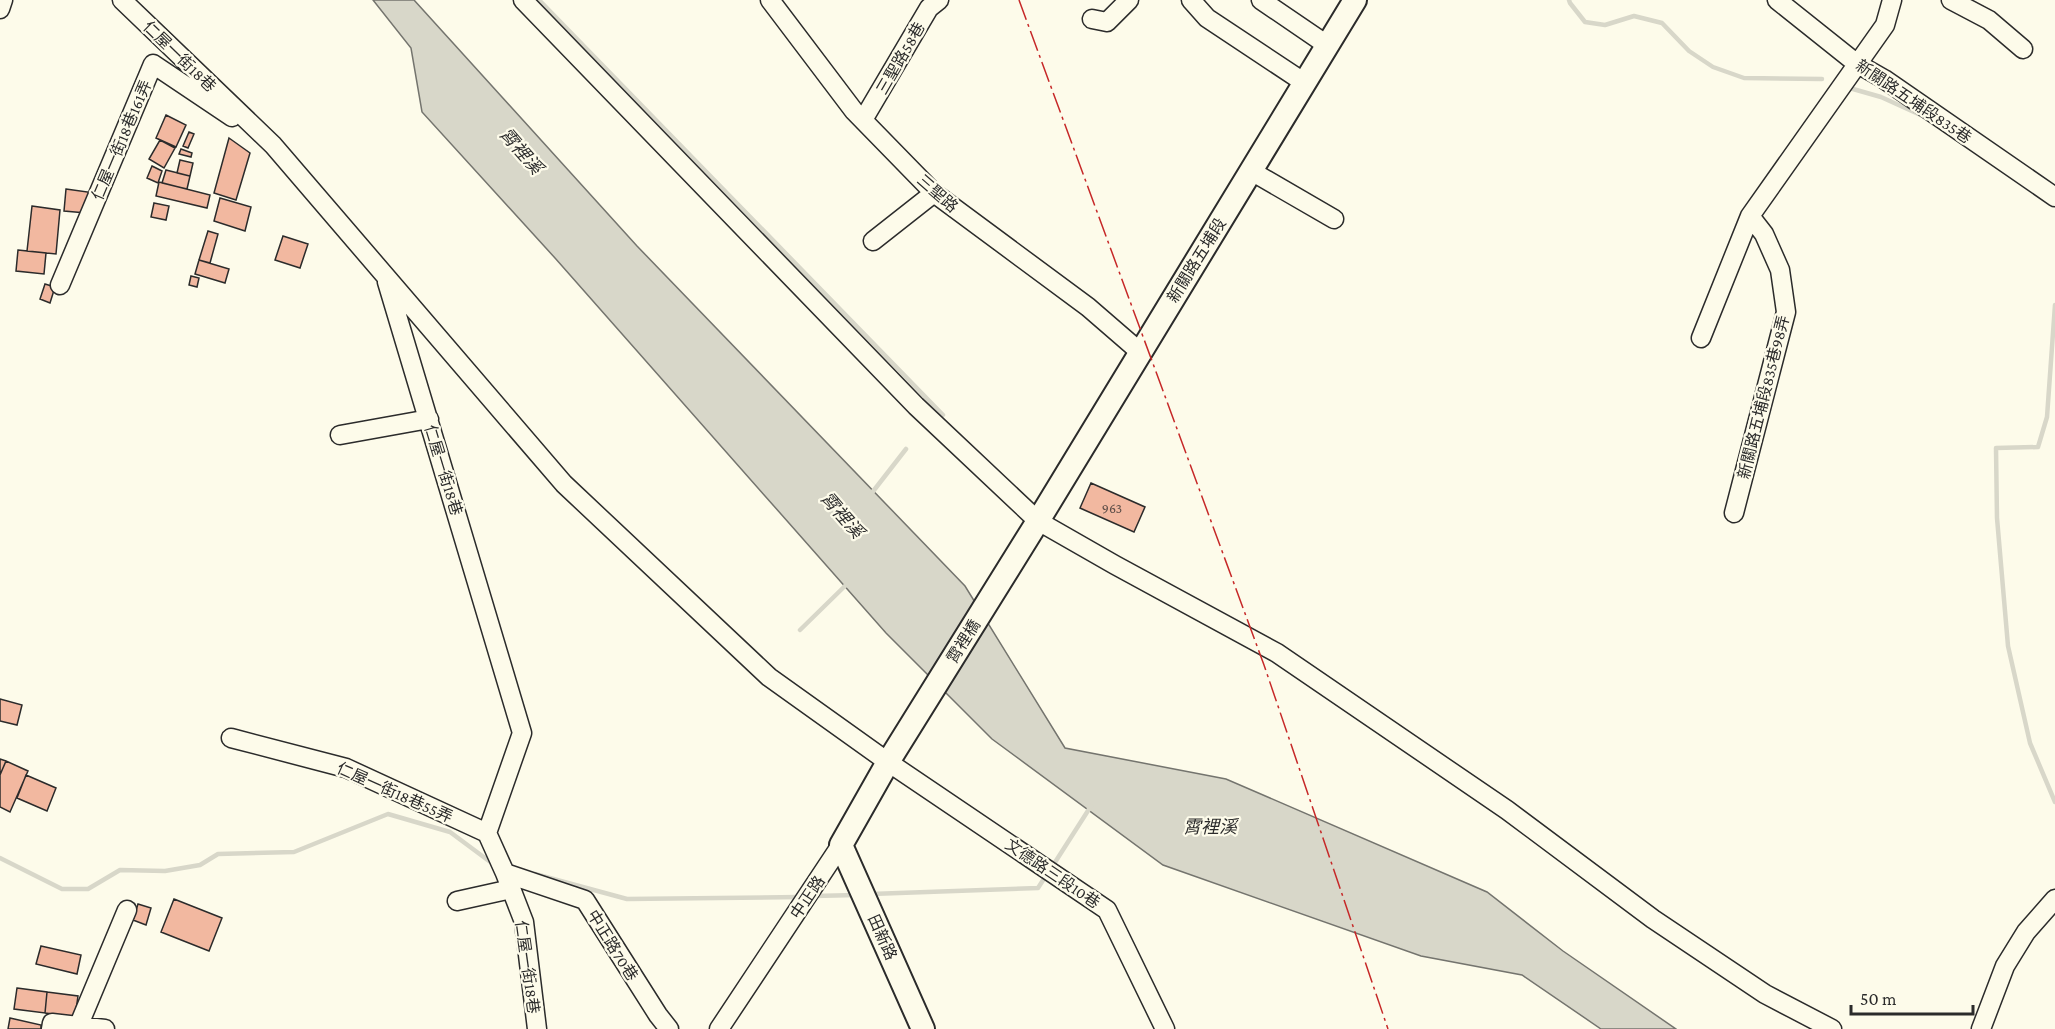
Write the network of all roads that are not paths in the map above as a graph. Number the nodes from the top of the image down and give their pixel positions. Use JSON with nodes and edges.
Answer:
{"nodes":[{"id":1,"x":3,"y":0,"type":"edge"},
{"id":2,"x":123,"y":0,"type":"edge"},
{"id":3,"x":523,"y":0,"type":"edge"},
{"id":4,"x":770,"y":0,"type":"edge"},
{"id":5,"x":939,"y":0,"type":"edge"},
{"id":6,"x":1129,"y":0,"type":"edge"},
{"id":7,"x":1191,"y":0,"type":"edge"},
{"id":8,"x":1261,"y":0,"type":"edge"},
{"id":9,"x":1355,"y":0,"type":"edge"},
{"id":10,"x":1777,"y":0,"type":"edge"},
{"id":11,"x":1893,"y":0,"type":"edge"},
{"id":12,"x":1952,"y":0,"type":"edge"},
{"id":13,"x":0,"y":9,"type":"edge"},
{"id":14,"x":1092,"y":19,"type":"dead end"},
{"id":15,"x":1328,"y":45,"type":"junction"},
{"id":16,"x":2023,"y":49,"type":"dead end"},
{"id":17,"x":1856,"y":63,"type":"junction"},
{"id":18,"x":1305,"y":83,"type":"junction"},
{"id":19,"x":863,"y":120,"type":"junction"},
{"id":20,"x":273,"y":146,"type":"junction"},
{"id":21,"x":1251,"y":171,"type":"junction"},
{"id":22,"x":934,"y":193,"type":"junction"},
{"id":23,"x":2055,"y":197,"type":"edge"},
{"id":24,"x":1750,"y":216,"type":"junction"},
{"id":25,"x":1334,"y":219,"type":"dead end"},
{"id":26,"x":873,"y":241,"type":"dead end"},
{"id":27,"x":385,"y":274,"type":"junction"},
{"id":28,"x":60,"y":285,"type":"dead end"},
{"id":29,"x":1701,"y":338,"type":"dead end"},
{"id":30,"x":1140,"y":352,"type":"junction"},
{"id":31,"x":429,"y":419,"type":"junction"},
{"id":32,"x":340,"y":435,"type":"dead end"},
{"id":33,"x":1734,"y":513,"type":"dead end"},
{"id":34,"x":1038,"y":520,"type":"junction"},
{"id":35,"x":231,"y":738,"type":"dead end"},
{"id":36,"x":888,"y":762,"type":"junction"},
{"id":37,"x":487,"y":833,"type":"junction"},
{"id":38,"x":841,"y":845,"type":"junction"},
{"id":39,"x":508,"y":881,"type":"junction"},
{"id":40,"x":2055,"y":899,"type":"edge"},
{"id":41,"x":457,"y":901,"type":"dead end"},
{"id":42,"x":127,"y":910,"type":"dead end"},
{"id":43,"x":78,"y":1027,"type":"junction"},
{"id":44,"x":51,"y":1029,"type":"edge"},
{"id":45,"x":105,"y":1029,"type":"edge"},
{"id":46,"x":537,"y":1029,"type":"edge"},
{"id":47,"x":669,"y":1029,"type":"edge"},
{"id":48,"x":719,"y":1029,"type":"edge"},
{"id":49,"x":923,"y":1029,"type":"edge"},
{"id":50,"x":1165,"y":1029,"type":"edge"},
{"id":51,"x":1832,"y":1029,"type":"edge"},
{"id":52,"x":1981,"y":1029,"type":"edge"}],
"edges":[{"from":1,"to":13,"type":"street"},
{"from":2,"to":20,"type":"street","name":"仁屋一街18巷"},
{"from":3,"to":34,"type":"street"},
{"from":4,"to":19,"type":"street","name":"三聖路"},
{"from":5,"to":19,"type":"street","name":"三聖路58巷"},
{"from":6,"to":14,"type":"street"},
{"from":7,"to":18,"type":"street"},
{"from":8,"to":15,"type":"street"},
{"from":9,"to":15,"type":"main road","name":"新關路五埔段"},
{"from":10,"to":17,"type":"street","name":"新關路五埔段835巷"},
{"from":11,"to":17,"type":"street"},
{"from":12,"to":16,"type":"street"},
{"from":15,"to":18,"type":"main road","name":"新關路五埔段"},
{"from":17,"to":23,"type":"street","name":"新關路五埔段835巷"},
{"from":17,"to":24,"type":"street"},
{"from":18,"to":21,"type":"main road","name":"新關路五埔段"},
{"from":19,"to":22,"type":"street","name":"三聖路"},
{"from":20,"to":27,"type":"street","name":"仁屋一街18巷"},
{"from":20,"to":28,"type":"street","name":"仁屋一街18巷161弄"},
{"from":21,"to":25,"type":"street"},
{"from":21,"to":30,"type":"main road","name":"新關路五埔段"},
{"from":22,"to":26,"type":"street"},
{"from":22,"to":30,"type":"street","name":"三聖路"},
{"from":24,"to":29,"type":"street"},
{"from":24,"to":33,"type":"street","name":"新關路五埔段835巷98弄"},
{"from":27,"to":31,"type":"street","name":"仁屋一街18巷"},
{"from":27,"to":36,"type":"street","name":"文德路三段10巷"},
{"from":30,"to":34,"type":"main road","name":"新關路五埔段"},
{"from":31,"to":32,"type":"street"},
{"from":31,"to":37,"type":"street","name":"仁屋一街18巷"},
{"from":34,"to":36,"type":"main road","name":"霄裡橋"},
{"from":34,"to":51,"type":"street"},
{"from":35,"to":37,"type":"street","name":"仁屋一街18巷55弄"},
{"from":36,"to":38,"type":"main road","name":"中正路"},
{"from":36,"to":50,"type":"street","name":"文德路三段10巷"},
{"from":37,"to":39,"type":"street","name":"仁屋一街18巷"},
{"from":38,"to":48,"type":"street","name":"中正路"},
{"from":38,"to":49,"type":"main road","name":"田新路"},
{"from":39,"to":41,"type":"street"},
{"from":39,"to":46,"type":"street","name":"仁屋一街18巷"},
{"from":39,"to":47,"type":"street","name":"中正路70巷"},
{"from":40,"to":52,"type":"street"},
{"from":42,"to":43,"type":"street"},
{"from":43,"to":44,"type":"street"},
{"from":43,"to":45,"type":"street"}]}
